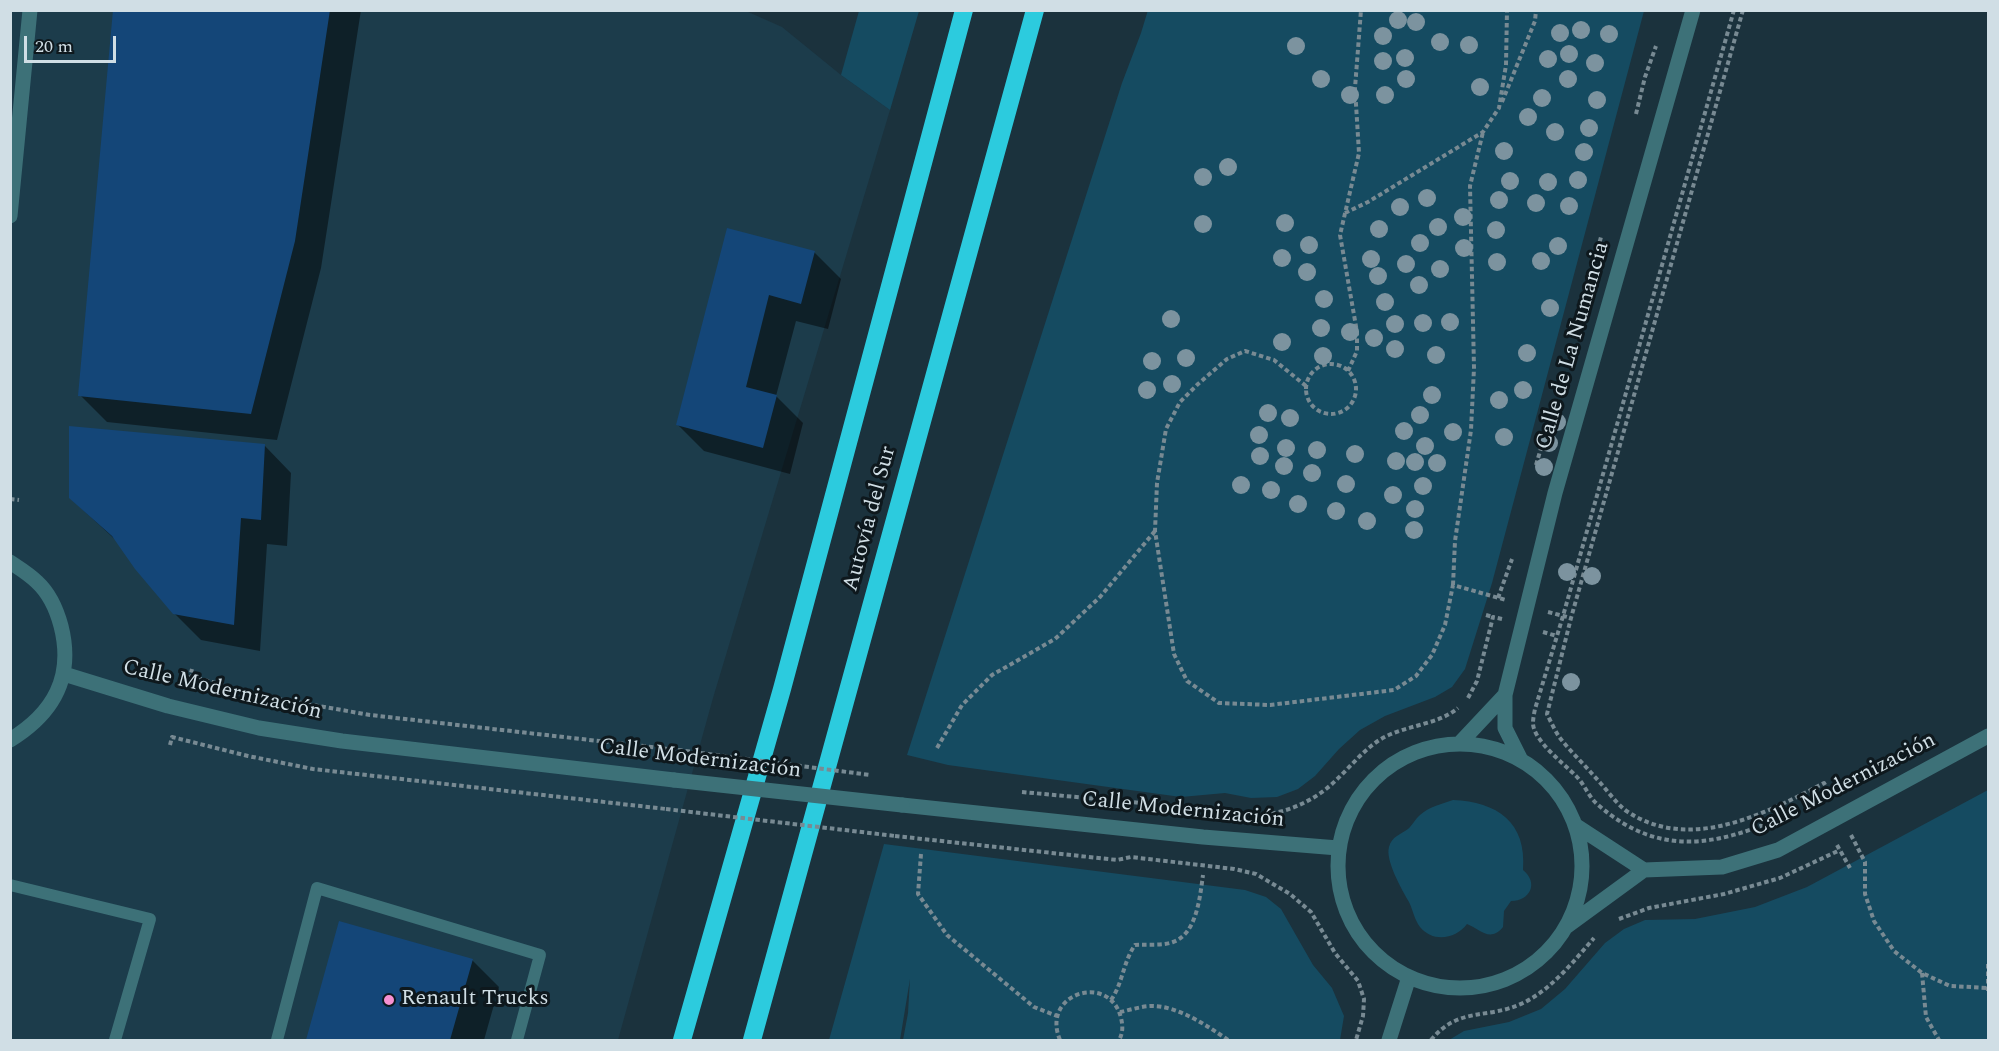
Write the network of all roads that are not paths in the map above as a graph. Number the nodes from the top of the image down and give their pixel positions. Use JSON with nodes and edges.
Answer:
{"nodes":[{"id":1,"x":30,"y":10,"type":"edge"},
{"id":2,"x":964,"y":10,"type":"edge"},
{"id":3,"x":1035,"y":10,"type":"edge"},
{"id":4,"x":1693,"y":10,"type":"edge"},
{"id":5,"x":10,"y":216,"type":"edge"},
{"id":6,"x":10,"y":562,"type":"edge"},
{"id":7,"x":64,"y":674,"type":"junction"},
{"id":8,"x":1505,"y":695,"type":"junction"},
{"id":9,"x":1989,"y":736,"type":"edge"},
{"id":10,"x":10,"y":740,"type":"edge"},
{"id":11,"x":1458,"y":744,"type":"junction"},
{"id":12,"x":1521,"y":760,"type":"junction"},
{"id":13,"x":1575,"y":825,"type":"junction"},
{"id":14,"x":1338,"y":848,"type":"junction"},
{"id":15,"x":1644,"y":870,"type":"junction"},
{"id":16,"x":10,"y":885,"type":"edge"},
{"id":17,"x":1566,"y":927,"type":"junction"},
{"id":18,"x":1409,"y":977,"type":"junction"},
{"id":19,"x":116,"y":1041,"type":"edge"},
{"id":20,"x":277,"y":1041,"type":"edge"},
{"id":21,"x":517,"y":1041,"type":"edge"},
{"id":22,"x":682,"y":1041,"type":"edge"},
{"id":23,"x":752,"y":1041,"type":"edge"},
{"id":24,"x":1389,"y":1041,"type":"edge"}],
"edges":[{"from":1,"to":5,"type":"street"},
{"from":2,"to":22,"type":"highway","name":"Autovía del Sur"},
{"from":3,"to":23,"type":"highway","name":"Autovía del Sur"},
{"from":4,"to":8,"type":"street","name":"Calle de La Numancia"},
{"from":6,"to":7,"type":"street"},
{"from":7,"to":10,"type":"street"},
{"from":7,"to":14,"type":"street","name":"Calle Modernización","bridge":true},
{"from":8,"to":11,"type":"street","name":"Calle de La Numancia"},
{"from":8,"to":12,"type":"street","name":"Calle de La Numancia"},
{"from":9,"to":15,"type":"street","name":"Calle Modernización"},
{"from":11,"to":12,"type":"street"},
{"from":11,"to":14,"type":"street"},
{"from":12,"to":13,"type":"street"},
{"from":13,"to":15,"type":"street"},
{"from":13,"to":17,"type":"street"},
{"from":14,"to":18,"type":"street"},
{"from":15,"to":17,"type":"street"},
{"from":16,"to":19,"type":"lane"},
{"from":17,"to":18,"type":"street"},
{"from":18,"to":24,"type":"street"},
{"from":20,"to":21,"type":"lane"}]}
